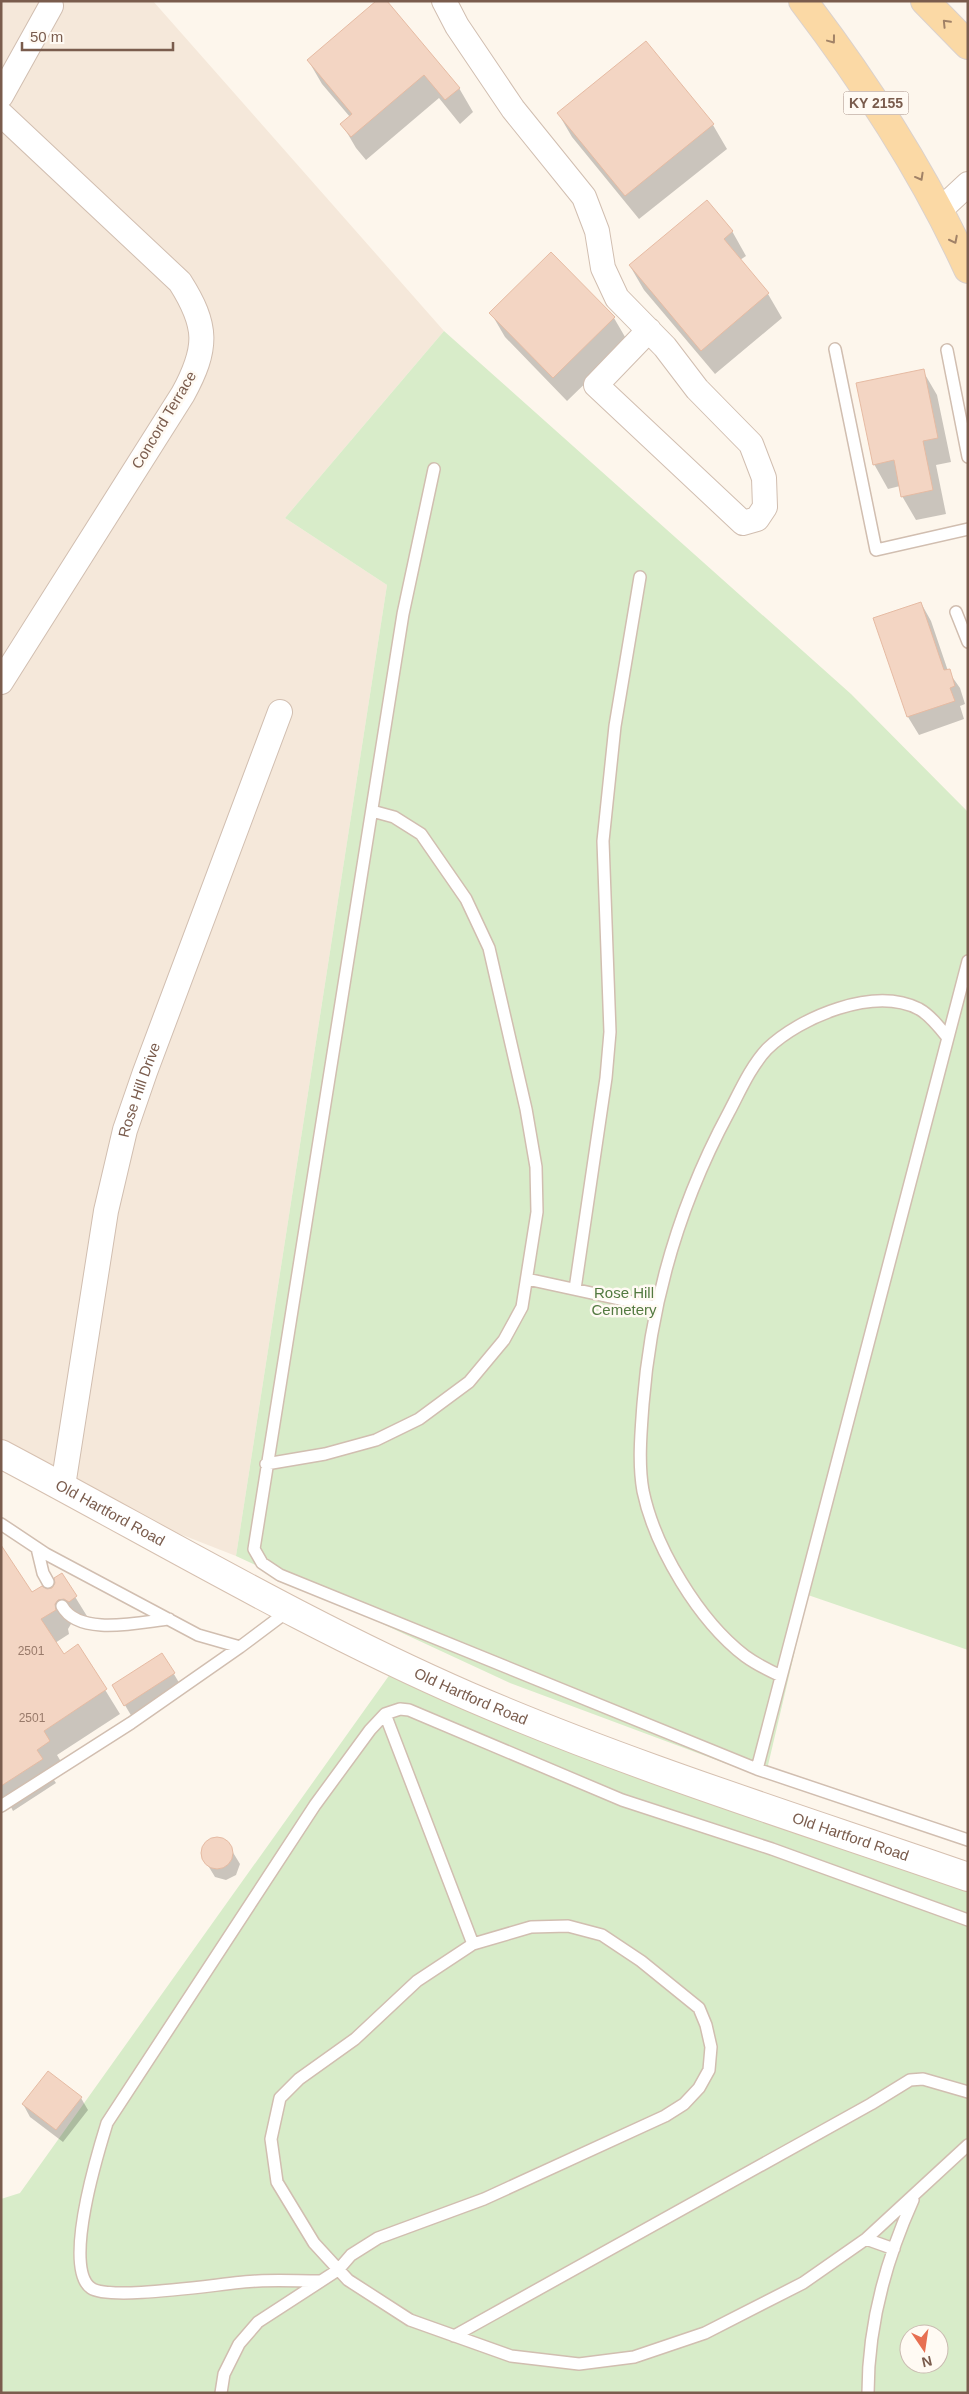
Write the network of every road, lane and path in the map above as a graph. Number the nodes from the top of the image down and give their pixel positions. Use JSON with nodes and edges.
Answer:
{"nodes":[{"id":1,"x":444,"y":1,"type":"edge"},
{"id":2,"x":803,"y":1,"type":"edge"},
{"id":3,"x":925,"y":1,"type":"edge"},
{"id":4,"x":51,"y":6,"type":"dead end"},
{"id":5,"x":968,"y":45,"type":"edge"},
{"id":6,"x":1,"y":96,"type":"edge"},
{"id":7,"x":1,"y":114,"type":"edge"},
{"id":8,"x":968,"y":184,"type":"edge"},
{"id":9,"x":939,"y":211,"type":"junction"},
{"id":10,"x":968,"y":269,"type":"edge"},
{"id":11,"x":649,"y":330,"type":"junction"},
{"id":12,"x":835,"y":349,"type":"dead end"},
{"id":13,"x":947,"y":350,"type":"dead end"},
{"id":14,"x":968,"y":457,"type":"edge"},
{"id":15,"x":434,"y":469,"type":"dead end"},
{"id":16,"x":968,"y":529,"type":"edge"},
{"id":17,"x":640,"y":577,"type":"dead end"},
{"id":18,"x":956,"y":612,"type":"dead end"},
{"id":19,"x":968,"y":642,"type":"edge"},
{"id":20,"x":1,"y":682,"type":"edge"},
{"id":21,"x":280,"y":712,"type":"dead end"},
{"id":22,"x":372,"y":811,"type":"junction"},
{"id":23,"x":968,"y":960,"type":"edge"},
{"id":24,"x":948,"y":1038,"type":"junction"},
{"id":25,"x":527,"y":1279,"type":"junction"},
{"id":26,"x":575,"y":1289,"type":"junction"},
{"id":27,"x":656,"y":1307,"type":"junction"},
{"id":28,"x":1,"y":1454,"type":"edge"},
{"id":29,"x":266,"y":1464,"type":"junction"},
{"id":30,"x":63,"y":1486,"type":"junction"},
{"id":31,"x":1,"y":1524,"type":"edge"},
{"id":32,"x":37,"y":1548,"type":"junction"},
{"id":33,"x":48,"y":1582,"type":"dead end"},
{"id":34,"x":62,"y":1606,"type":"dead end"},
{"id":35,"x":290,"y":1610,"type":"junction"},
{"id":36,"x":169,"y":1619,"type":"junction"},
{"id":37,"x":240,"y":1648,"type":"junction"},
{"id":38,"x":781,"y":1676,"type":"junction"},
{"id":39,"x":386,"y":1714,"type":"junction"},
{"id":40,"x":757,"y":1769,"type":"junction"},
{"id":41,"x":1,"y":1806,"type":"edge"},
{"id":42,"x":968,"y":1840,"type":"edge"},
{"id":43,"x":968,"y":1876,"type":"edge"},
{"id":44,"x":968,"y":1920,"type":"edge"},
{"id":45,"x":473,"y":1944,"type":"junction"},
{"id":46,"x":968,"y":2092,"type":"edge"},
{"id":47,"x":968,"y":2145,"type":"edge"},
{"id":48,"x":914,"y":2196,"type":"junction"},
{"id":49,"x":866,"y":2239,"type":"junction"},
{"id":50,"x":894,"y":2250,"type":"junction"},
{"id":51,"x":338,"y":2270,"type":"junction"},
{"id":52,"x":319,"y":2282,"type":"junction"},
{"id":53,"x":454,"y":2336,"type":"junction"},
{"id":54,"x":868,"y":2387,"type":"edge"},
{"id":55,"x":221,"y":2393,"type":"edge"},
{"id":56,"x":864,"y":2393,"type":"edge"}],
"edges":[{"from":1,"to":11,"type":"street"},
{"from":2,"to":9,"type":"main road","number":"KY 2155","one_way":true},
{"from":5,"to":3,"type":"main road","one_way":true},
{"from":4,"to":6,"type":"street"},
{"from":7,"to":20,"type":"street","name":"Concord Terrace"},
{"from":8,"to":9,"type":"street"},
{"from":9,"to":10,"type":"main road","number":"KY 2155","one_way":true},
{"from":11,"to":11,"type":"street"},
{"from":12,"to":16,"type":"lane"},
{"from":13,"to":14,"type":"lane"},
{"from":15,"to":22,"type":"lane"},
{"from":17,"to":26,"type":"lane"},
{"from":18,"to":19,"type":"lane"},
{"from":21,"to":30,"type":"street","name":"Rose Hill Drive"},
{"from":22,"to":25,"type":"lane"},
{"from":22,"to":29,"type":"lane"},
{"from":23,"to":24,"type":"lane"},
{"from":24,"to":27,"type":"lane"},
{"from":24,"to":38,"type":"lane"},
{"from":25,"to":26,"type":"lane"},
{"from":25,"to":29,"type":"lane"},
{"from":26,"to":27,"type":"lane"},
{"from":27,"to":38,"type":"lane"},
{"from":28,"to":30,"type":"main road","name":"Old Hartford Road"},
{"from":29,"to":40,"type":"lane"},
{"from":30,"to":35,"type":"main road","name":"Old Hartford Road"},
{"from":31,"to":32,"type":"lane"},
{"from":32,"to":33,"type":"lane"},
{"from":32,"to":36,"type":"lane"},
{"from":34,"to":36,"type":"lane"},
{"from":35,"to":37,"type":"lane"},
{"from":35,"to":43,"type":"main road","name":"Old Hartford Road"},
{"from":36,"to":37,"type":"lane"},
{"from":37,"to":41,"type":"lane"},
{"from":38,"to":40,"type":"lane"},
{"from":39,"to":44,"type":"lane"},
{"from":39,"to":45,"type":"lane"},
{"from":39,"to":52,"type":"lane"},
{"from":40,"to":42,"type":"lane"},
{"from":45,"to":51,"type":"lane"},
{"from":45,"to":51,"type":"lane"},
{"from":46,"to":53,"type":"lane"},
{"from":47,"to":48,"type":"lane"},
{"from":48,"to":49,"type":"lane"},
{"from":48,"to":50,"type":"lane"},
{"from":49,"to":50,"type":"lane"},
{"from":49,"to":53,"type":"lane"},
{"from":50,"to":54,"type":"lane"},
{"from":51,"to":52,"type":"lane"},
{"from":51,"to":53,"type":"lane"},
{"from":52,"to":55,"type":"lane"},
{"from":54,"to":56,"type":"lane"}]}
